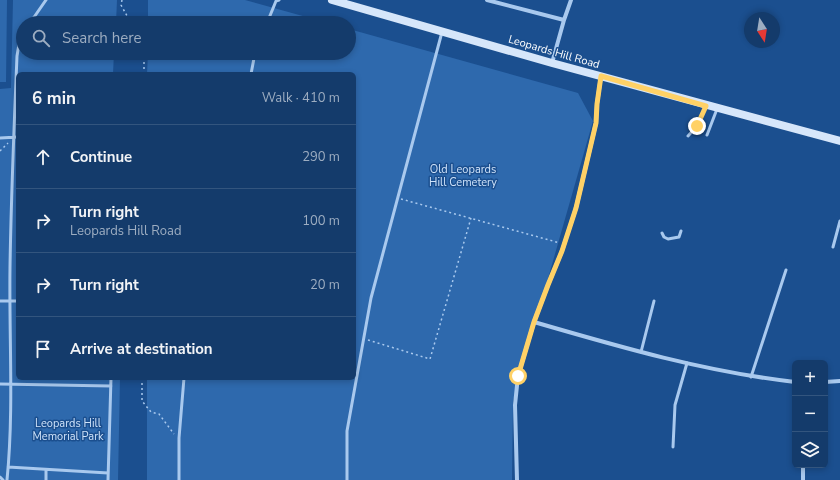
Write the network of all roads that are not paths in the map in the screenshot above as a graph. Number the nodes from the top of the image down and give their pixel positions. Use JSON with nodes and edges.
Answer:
{"nodes":[{"id":1,"x":46,"y":0,"type":"edge"},
{"id":2,"x":279,"y":0,"type":"edge"},
{"id":3,"x":332,"y":0,"type":"edge"},
{"id":4,"x":487,"y":0,"type":"edge"},
{"id":5,"x":571,"y":0,"type":"edge"},
{"id":6,"x":35,"y":16,"type":"edge"},
{"id":7,"x":270,"y":16,"type":"edge"},
{"id":8,"x":564,"y":20,"type":"junction"},
{"id":9,"x":442,"y":32,"type":"junction"},
{"id":10,"x":17,"y":60,"type":"edge"},
{"id":11,"x":254,"y":60,"type":"edge"},
{"id":12,"x":552,"y":63,"type":"junction"},
{"id":13,"x":16,"y":72,"type":"edge"},
{"id":14,"x":251,"y":72,"type":"edge"},
{"id":15,"x":601,"y":76,"type":"junction"},
{"id":16,"x":16,"y":83,"type":"edge"},
{"id":17,"x":706,"y":106,"type":"junction"},
{"id":18,"x":717,"y":109,"type":"junction"},
{"id":19,"x":707,"y":135,"type":"dead end"},
{"id":20,"x":688,"y":136,"type":"dead end"},
{"id":21,"x":14,"y":137,"type":"junction"},
{"id":22,"x":0,"y":138,"type":"edge"},
{"id":23,"x":840,"y":140,"type":"edge"},
{"id":24,"x":840,"y":221,"type":"edge"},
{"id":25,"x":681,"y":231,"type":"dead end"},
{"id":26,"x":662,"y":233,"type":"dead end"},
{"id":27,"x":833,"y":247,"type":"dead end"},
{"id":28,"x":786,"y":270,"type":"dead end"},
{"id":29,"x":0,"y":301,"type":"edge"},
{"id":30,"x":10,"y":301,"type":"junction"},
{"id":31,"x":16,"y":301,"type":"edge"},
{"id":32,"x":654,"y":301,"type":"dead end"},
{"id":33,"x":534,"y":322,"type":"junction"},
{"id":34,"x":641,"y":352,"type":"junction"},
{"id":35,"x":687,"y":363,"type":"junction"},
{"id":36,"x":751,"y":377,"type":"junction"},
{"id":37,"x":111,"y":380,"type":"edge"},
{"id":38,"x":184,"y":380,"type":"edge"},
{"id":39,"x":840,"y":381,"type":"edge"},
{"id":40,"x":792,"y":382,"type":"edge"},
{"id":41,"x":828,"y":382,"type":"edge"},
{"id":42,"x":0,"y":384,"type":"edge"},
{"id":43,"x":10,"y":384,"type":"junction"},
{"id":44,"x":111,"y":386,"type":"junction"},
{"id":45,"x":673,"y":447,"type":"dead end"},
{"id":46,"x":8,"y":467,"type":"junction"},
{"id":47,"x":803,"y":468,"type":"edge"},
{"id":48,"x":46,"y":470,"type":"junction"},
{"id":49,"x":108,"y":473,"type":"junction"},
{"id":50,"x":0,"y":477,"type":"edge"},
{"id":51,"x":3,"y":480,"type":"edge"},
{"id":52,"x":7,"y":480,"type":"edge"},
{"id":53,"x":46,"y":480,"type":"edge"},
{"id":54,"x":108,"y":480,"type":"edge"},
{"id":55,"x":179,"y":480,"type":"edge"},
{"id":56,"x":347,"y":480,"type":"edge"},
{"id":57,"x":517,"y":480,"type":"edge"},
{"id":58,"x":803,"y":480,"type":"edge"}],
"edges":[{"from":1,"to":6,"type":"lane"},
{"from":2,"to":7,"type":"lane"},
{"from":3,"to":9,"type":"main road","name":"Leopards Hill Road"},
{"from":4,"to":8,"type":"street"},
{"from":5,"to":8,"type":"street"},
{"from":8,"to":12,"type":"street"},
{"from":9,"to":12,"type":"main road","name":"Leopards Hill Road"},
{"from":9,"to":56,"type":"lane"},
{"from":10,"to":13,"type":"lane"},
{"from":11,"to":14,"type":"lane"},
{"from":12,"to":15,"type":"main road","name":"Leopards Hill Road"},
{"from":15,"to":17,"type":"main road","name":"Leopards Hill Road"},
{"from":15,"to":33,"type":"street"},
{"from":16,"to":21,"type":"lane"},
{"from":17,"to":18,"type":"main road","name":"Leopards Hill Road"},
{"from":17,"to":20,"type":"lane"},
{"from":18,"to":19,"type":"lane"},
{"from":18,"to":23,"type":"main road","name":"Leopards Hill Road"},
{"from":21,"to":22,"type":"lane"},
{"from":21,"to":30,"type":"lane"},
{"from":24,"to":27,"type":"lane"},
{"from":25,"to":26,"type":"lane"},
{"from":28,"to":36,"type":"lane"},
{"from":29,"to":30,"type":"lane"},
{"from":30,"to":31,"type":"lane"},
{"from":30,"to":43,"type":"lane"},
{"from":32,"to":34,"type":"lane"},
{"from":33,"to":34,"type":"street"},
{"from":33,"to":57,"type":"street"},
{"from":34,"to":35,"type":"street"},
{"from":35,"to":36,"type":"street"},
{"from":35,"to":45,"type":"lane"},
{"from":36,"to":40,"type":"street"},
{"from":37,"to":44,"type":"lane"},
{"from":38,"to":55,"type":"lane"},
{"from":39,"to":41,"type":"street"},
{"from":42,"to":43,"type":"lane"},
{"from":43,"to":44,"type":"lane"},
{"from":43,"to":46,"type":"lane"},
{"from":44,"to":49,"type":"lane"},
{"from":46,"to":48,"type":"lane"},
{"from":46,"to":52,"type":"lane"},
{"from":47,"to":58,"type":"street"},
{"from":48,"to":49,"type":"lane"},
{"from":48,"to":53,"type":"lane"},
{"from":49,"to":54,"type":"lane"},
{"from":50,"to":51,"type":"lane"}]}
